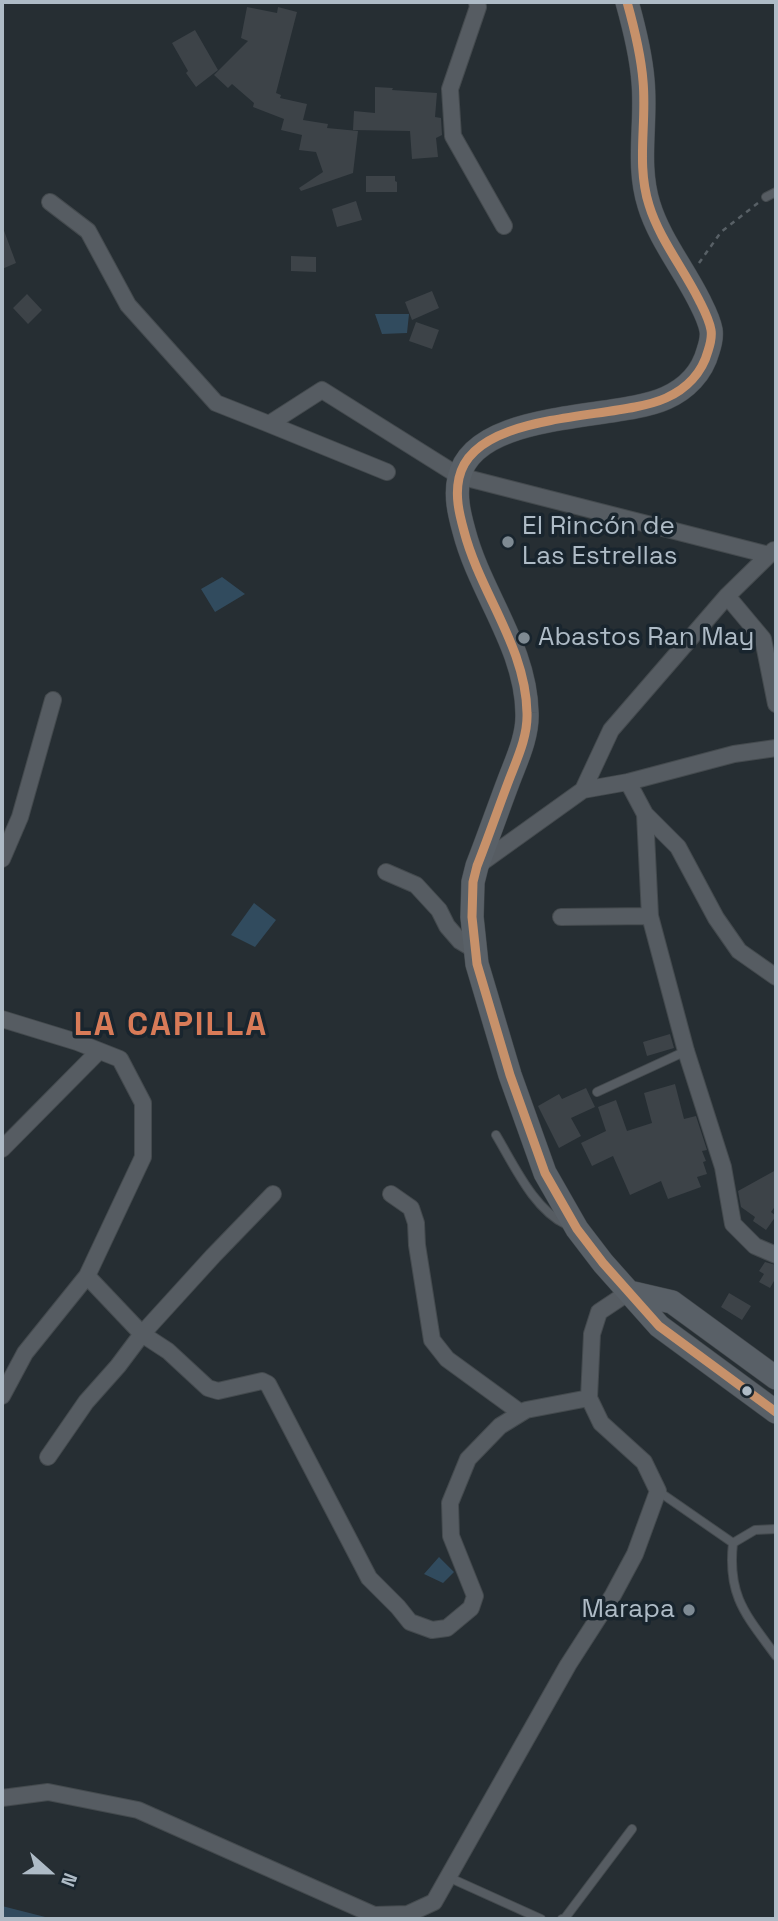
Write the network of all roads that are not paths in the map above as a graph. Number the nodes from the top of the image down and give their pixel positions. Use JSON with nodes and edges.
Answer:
{"nodes":[{"id":1,"x":477,"y":2,"type":"edge"},
{"id":2,"x":627,"y":2,"type":"edge"},
{"id":3,"x":776,"y":191,"type":"edge"},
{"id":4,"x":766,"y":197,"type":"road end"},
{"id":5,"x":50,"y":202,"type":"dead end"},
{"id":6,"x":504,"y":226,"type":"dead end"},
{"id":7,"x":269,"y":424,"type":"junction"},
{"id":8,"x":387,"y":472,"type":"dead end"},
{"id":9,"x":459,"y":475,"type":"junction"},
{"id":10,"x":773,"y":552,"type":"edge"},
{"id":11,"x":727,"y":596,"type":"junction"},
{"id":12,"x":53,"y":700,"type":"dead end"},
{"id":13,"x":776,"y":704,"type":"edge"},
{"id":14,"x":776,"y":748,"type":"edge"},
{"id":15,"x":628,"y":782,"type":"junction"},
{"id":16,"x":583,"y":790,"type":"junction"},
{"id":17,"x":645,"y":814,"type":"junction"},
{"id":18,"x":2,"y":859,"type":"edge"},
{"id":19,"x":477,"y":866,"type":"junction"},
{"id":20,"x":386,"y":872,"type":"dead end"},
{"id":21,"x":650,"y":916,"type":"junction"},
{"id":22,"x":561,"y":917,"type":"dead end"},
{"id":23,"x":475,"y":950,"type":"junction"},
{"id":24,"x":776,"y":977,"type":"edge"},
{"id":25,"x":2,"y":1018,"type":"edge"},
{"id":26,"x":99,"y":1051,"type":"junction"},
{"id":27,"x":686,"y":1051,"type":"junction"},
{"id":28,"x":597,"y":1092,"type":"dead end"},
{"id":29,"x":496,"y":1135,"type":"dead end"},
{"id":30,"x":2,"y":1149,"type":"edge"},
{"id":31,"x":273,"y":1194,"type":"dead end"},
{"id":32,"x":391,"y":1194,"type":"dead end"},
{"id":33,"x":577,"y":1229,"type":"junction"},
{"id":34,"x":776,"y":1255,"type":"edge"},
{"id":35,"x":87,"y":1276,"type":"junction"},
{"id":36,"x":629,"y":1292,"type":"junction"},
{"id":37,"x":142,"y":1334,"type":"junction"},
{"id":38,"x":776,"y":1378,"type":"edge"},
{"id":39,"x":2,"y":1396,"type":"edge"},
{"id":40,"x":589,"y":1398,"type":"junction"},
{"id":41,"x":776,"y":1412,"type":"edge"},
{"id":42,"x":521,"y":1413,"type":"junction"},
{"id":43,"x":48,"y":1457,"type":"dead end"},
{"id":44,"x":658,"y":1491,"type":"junction"},
{"id":45,"x":776,"y":1529,"type":"edge"},
{"id":46,"x":733,"y":1544,"type":"junction"},
{"id":47,"x":776,"y":1656,"type":"edge"},
{"id":48,"x":2,"y":1798,"type":"edge"},
{"id":49,"x":632,"y":1829,"type":"dead end"},
{"id":50,"x":448,"y":1877,"type":"junction"},
{"id":51,"x":541,"y":1919,"type":"edge"},
{"id":52,"x":562,"y":1919,"type":"edge"}],
"edges":[{"from":1,"to":6,"type":"street"},
{"from":2,"to":9,"type":"main road"},
{"from":3,"to":4,"type":"lane"},
{"from":5,"to":7,"type":"street"},
{"from":7,"to":8,"type":"street"},
{"from":7,"to":9,"type":"street"},
{"from":9,"to":10,"type":"street"},
{"from":9,"to":19,"type":"main road"},
{"from":10,"to":11,"type":"street"},
{"from":11,"to":13,"type":"street"},
{"from":11,"to":16,"type":"street"},
{"from":12,"to":18,"type":"street"},
{"from":14,"to":15,"type":"street"},
{"from":15,"to":16,"type":"street"},
{"from":15,"to":17,"type":"street"},
{"from":16,"to":19,"type":"street"},
{"from":17,"to":21,"type":"street"},
{"from":17,"to":24,"type":"street"},
{"from":19,"to":23,"type":"main road"},
{"from":20,"to":23,"type":"street"},
{"from":21,"to":22,"type":"street"},
{"from":21,"to":27,"type":"street"},
{"from":23,"to":33,"type":"main road"},
{"from":25,"to":26,"type":"street"},
{"from":26,"to":30,"type":"street"},
{"from":26,"to":35,"type":"street"},
{"from":27,"to":28,"type":"lane"},
{"from":27,"to":34,"type":"street"},
{"from":29,"to":33,"type":"lane"},
{"from":31,"to":37,"type":"street"},
{"from":32,"to":42,"type":"street"},
{"from":33,"to":36,"type":"main road"},
{"from":35,"to":37,"type":"street"},
{"from":35,"to":39,"type":"street"},
{"from":36,"to":38,"type":"main road"},
{"from":36,"to":40,"type":"street"},
{"from":36,"to":41,"type":"main road"},
{"from":37,"to":42,"type":"street"},
{"from":37,"to":43,"type":"street"},
{"from":40,"to":42,"type":"street"},
{"from":40,"to":44,"type":"street"},
{"from":44,"to":46,"type":"lane"},
{"from":44,"to":50,"type":"street"},
{"from":45,"to":46,"type":"lane"},
{"from":46,"to":47,"type":"lane"},
{"from":48,"to":50,"type":"street"},
{"from":49,"to":52,"type":"lane"},
{"from":50,"to":51,"type":"lane"}]}
